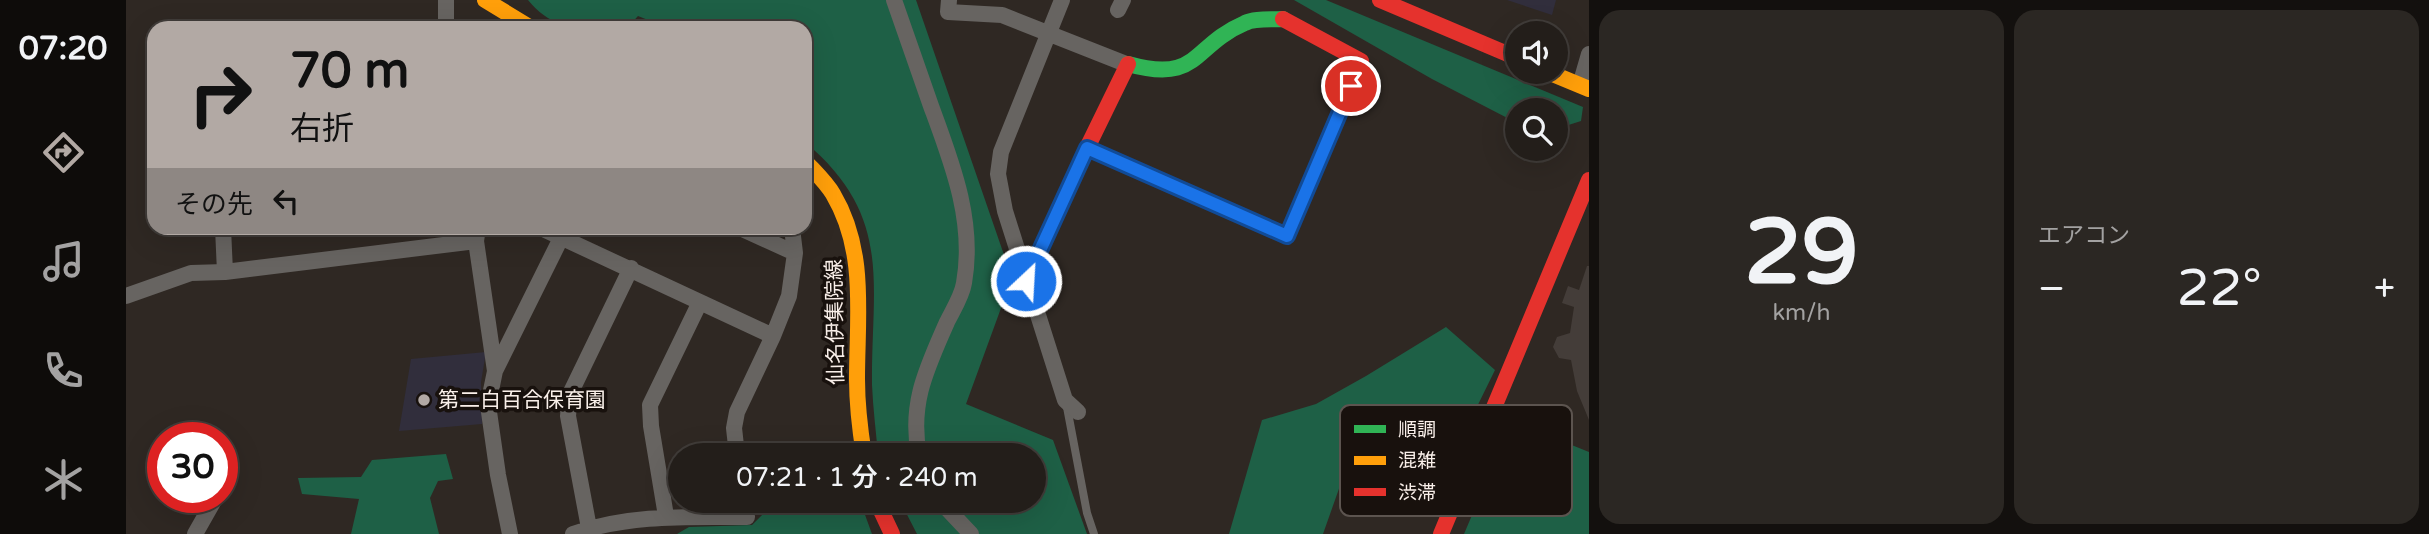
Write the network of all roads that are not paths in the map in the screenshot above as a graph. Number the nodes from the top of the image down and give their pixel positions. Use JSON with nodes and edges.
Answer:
{"nodes":[{"id":1,"x":446,"y":0,"type":"edge"},
{"id":2,"x":485,"y":0,"type":"edge"},
{"id":3,"x":894,"y":0,"type":"edge"},
{"id":4,"x":948,"y":0,"type":"edge"},
{"id":5,"x":1062,"y":0,"type":"edge"},
{"id":6,"x":1380,"y":0,"type":"edge"},
{"id":7,"x":446,"y":21,"type":"edge"},
{"id":8,"x":506,"y":21,"type":"edge"},
{"id":9,"x":1048,"y":32,"type":"junction"},
{"id":10,"x":1505,"y":53,"type":"edge"},
{"id":11,"x":1589,"y":54,"type":"edge"},
{"id":12,"x":1126,"y":64,"type":"junction"},
{"id":13,"x":1584,"y":87,"type":"edge"},
{"id":14,"x":1087,"y":148,"type":"junction"},
{"id":15,"x":812,"y":167,"type":"edge"},
{"id":16,"x":1589,"y":180,"type":"edge"},
{"id":17,"x":223,"y":235,"type":"edge"},
{"id":18,"x":470,"y":235,"type":"edge"},
{"id":19,"x":477,"y":235,"type":"edge"},
{"id":20,"x":555,"y":235,"type":"edge"},
{"id":21,"x":755,"y":235,"type":"edge"},
{"id":22,"x":793,"y":235,"type":"edge"},
{"id":23,"x":561,"y":238,"type":"junction"},
{"id":24,"x":795,"y":253,"type":"junction"},
{"id":25,"x":631,"y":268,"type":"junction"},
{"id":26,"x":225,"y":272,"type":"junction"},
{"id":27,"x":1026,"y":281,"type":"junction"},
{"id":28,"x":126,"y":296,"type":"edge"},
{"id":29,"x":699,"y":302,"type":"junction"},
{"id":30,"x":773,"y":336,"type":"junction"},
{"id":31,"x":495,"y":371,"type":"junction"},
{"id":32,"x":1065,"y":400,"type":"junction"},
{"id":33,"x":1495,"y":405,"type":"edge"},
{"id":34,"x":1078,"y":412,"type":"dead end"},
{"id":35,"x":736,"y":443,"type":"edge"},
{"id":36,"x":862,"y":443,"type":"edge"},
{"id":37,"x":916,"y":443,"type":"edge"},
{"id":38,"x":207,"y":513,"type":"edge"},
{"id":39,"x":746,"y":513,"type":"edge"},
{"id":40,"x":882,"y":513,"type":"edge"},
{"id":41,"x":951,"y":513,"type":"edge"},
{"id":42,"x":666,"y":516,"type":"junction"},
{"id":43,"x":1449,"y":516,"type":"edge"},
{"id":44,"x":589,"y":528,"type":"junction"},
{"id":45,"x":195,"y":534,"type":"edge"},
{"id":46,"x":510,"y":534,"type":"edge"},
{"id":47,"x":573,"y":534,"type":"edge"},
{"id":48,"x":892,"y":534,"type":"edge"},
{"id":49,"x":971,"y":534,"type":"edge"},
{"id":50,"x":1094,"y":534,"type":"edge"},
{"id":51,"x":1441,"y":534,"type":"edge"}],
"edges":[{"from":1,"to":7,"type":"street"},
{"from":2,"to":8,"type":"street"},
{"from":3,"to":37,"type":"street"},
{"from":4,"to":9,"type":"street"},
{"from":5,"to":9,"type":"street"},
{"from":6,"to":10,"type":"street"},
{"from":9,"to":12,"type":"street"},
{"from":9,"to":27,"type":"street"},
{"from":11,"to":13,"type":"street"},
{"from":12,"to":14,"type":"street"},
{"from":12,"to":14,"type":"street"},
{"from":14,"to":27,"type":"street"},
{"from":15,"to":36,"type":"street","name":"仙名伊集院線"},
{"from":16,"to":33,"type":"street"},
{"from":17,"to":26,"type":"street"},
{"from":18,"to":26,"type":"street"},
{"from":19,"to":31,"type":"street"},
{"from":20,"to":23,"type":"street"},
{"from":21,"to":24,"type":"street"},
{"from":22,"to":24,"type":"street"},
{"from":23,"to":25,"type":"street"},
{"from":23,"to":31,"type":"street"},
{"from":24,"to":30,"type":"street"},
{"from":25,"to":29,"type":"street"},
{"from":25,"to":44,"type":"street"},
{"from":26,"to":28,"type":"street"},
{"from":27,"to":32,"type":"street"},
{"from":29,"to":30,"type":"street"},
{"from":29,"to":42,"type":"street"},
{"from":30,"to":35,"type":"street"},
{"from":31,"to":46,"type":"street"},
{"from":32,"to":34,"type":"street"},
{"from":32,"to":50,"type":"lane"},
{"from":38,"to":45,"type":"street"},
{"from":39,"to":42,"type":"street"},
{"from":40,"to":48,"type":"street"},
{"from":41,"to":49,"type":"street"},
{"from":42,"to":44,"type":"street"},
{"from":43,"to":51,"type":"street"},
{"from":44,"to":47,"type":"street"}]}
